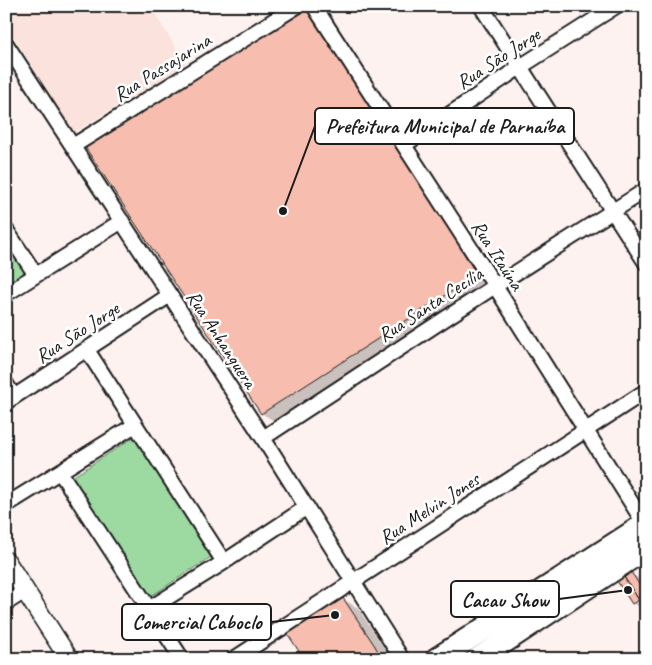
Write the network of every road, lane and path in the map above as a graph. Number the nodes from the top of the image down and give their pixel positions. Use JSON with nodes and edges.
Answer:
{"nodes":[{"id":1,"x":297,"y":6,"type":"edge"},
{"id":2,"x":314,"y":6,"type":"edge"},
{"id":3,"x":481,"y":6,"type":"edge"},
{"id":4,"x":616,"y":6,"type":"edge"},
{"id":5,"x":6,"y":44,"type":"edge"},
{"id":6,"x":520,"y":67,"type":"junction"},
{"id":7,"x":73,"y":146,"type":"junction"},
{"id":8,"x":404,"y":146,"type":"junction"},
{"id":9,"x":646,"y":190,"type":"edge"},
{"id":10,"x":613,"y":212,"type":"junction"},
{"id":11,"x":122,"y":221,"type":"junction"},
{"id":12,"x":6,"y":230,"type":"edge"},
{"id":13,"x":646,"y":263,"type":"edge"},
{"id":14,"x":36,"y":275,"type":"junction"},
{"id":15,"x":495,"y":286,"type":"junction"},
{"id":16,"x":6,"y":294,"type":"edge"},
{"id":17,"x":170,"y":295,"type":"junction"},
{"id":18,"x":86,"y":350,"type":"junction"},
{"id":19,"x":6,"y":384,"type":"edge"},
{"id":20,"x":646,"y":391,"type":"edge"},
{"id":21,"x":10,"y":400,"type":"edge"},
{"id":22,"x":135,"y":425,"type":"junction"},
{"id":23,"x":586,"y":430,"type":"junction"},
{"id":24,"x":263,"y":438,"type":"junction"},
{"id":25,"x":60,"y":472,"type":"junction"},
{"id":26,"x":6,"y":505,"type":"edge"},
{"id":27,"x":307,"y":507,"type":"junction"},
{"id":28,"x":645,"y":525,"type":"edge"},
{"id":29,"x":646,"y":548,"type":"edge"},
{"id":30,"x":6,"y":562,"type":"edge"},
{"id":31,"x":224,"y":562,"type":"junction"},
{"id":32,"x":353,"y":581,"type":"junction"},
{"id":33,"x":25,"y":591,"type":"junction"},
{"id":34,"x":6,"y":603,"type":"edge"},
{"id":35,"x":149,"y":609,"type":"junction"},
{"id":36,"x":70,"y":659,"type":"edge"},
{"id":37,"x":182,"y":659,"type":"edge"},
{"id":38,"x":234,"y":659,"type":"edge"},
{"id":39,"x":402,"y":659,"type":"edge"},
{"id":40,"x":438,"y":659,"type":"edge"},
{"id":41,"x":478,"y":659,"type":"edge"}],
"edges":[{"from":1,"to":7,"type":"street","name":"Rua Passajarina"},
{"from":2,"to":8,"type":"street","name":"Rua Itaúna"},
{"from":3,"to":6,"type":"street"},
{"from":4,"to":6,"type":"street","name":"Rua São Jorge"},
{"from":5,"to":7,"type":"street","name":"Rua Anhanguera"},
{"from":6,"to":8,"type":"street","name":"Rua São Jorge"},
{"from":6,"to":10,"type":"street"},
{"from":7,"to":11,"type":"street","name":"Rua Anhanguera"},
{"from":8,"to":15,"type":"street","name":"Rua Itaúna"},
{"from":9,"to":10,"type":"street","name":"Rua Santa Cecília"},
{"from":10,"to":13,"type":"street"},
{"from":10,"to":15,"type":"street","name":"Rua Santa Cecília"},
{"from":11,"to":14,"type":"street"},
{"from":11,"to":17,"type":"street","name":"Rua Anhanguera"},
{"from":12,"to":14,"type":"street"},
{"from":14,"to":16,"type":"street"},
{"from":15,"to":23,"type":"street","name":"Rua Itaúna"},
{"from":15,"to":24,"type":"street","name":"Rua Santa Cecília"},
{"from":17,"to":18,"type":"street","name":"Rua São Jorge"},
{"from":17,"to":24,"type":"street","name":"Rua Anhanguera"},
{"from":18,"to":21,"type":"street","name":"Rua São Jorge"},
{"from":18,"to":22,"type":"street"},
{"from":19,"to":21,"type":"street"},
{"from":20,"to":23,"type":"street","name":"Rua Melvin Jones"},
{"from":22,"to":25,"type":"street"},
{"from":22,"to":31,"type":"street"},
{"from":23,"to":28,"type":"street","name":"Rua Itaúna"},
{"from":23,"to":32,"type":"street","name":"Rua Melvin Jones"},
{"from":24,"to":27,"type":"street","name":"Rua Anhanguera"},
{"from":25,"to":26,"type":"street"},
{"from":25,"to":35,"type":"street"},
{"from":27,"to":31,"type":"street"},
{"from":27,"to":32,"type":"street","name":"Rua Anhanguera"},
{"from":28,"to":40,"type":"main road"},
{"from":29,"to":41,"type":"main road"},
{"from":30,"to":33,"type":"street"},
{"from":31,"to":35,"type":"street"},
{"from":32,"to":38,"type":"street","name":"Rua Melvin Jones"},
{"from":32,"to":39,"type":"street","name":"Rua Anhanguera"},
{"from":33,"to":34,"type":"street"},
{"from":33,"to":36,"type":"street"},
{"from":35,"to":37,"type":"street"}]}
